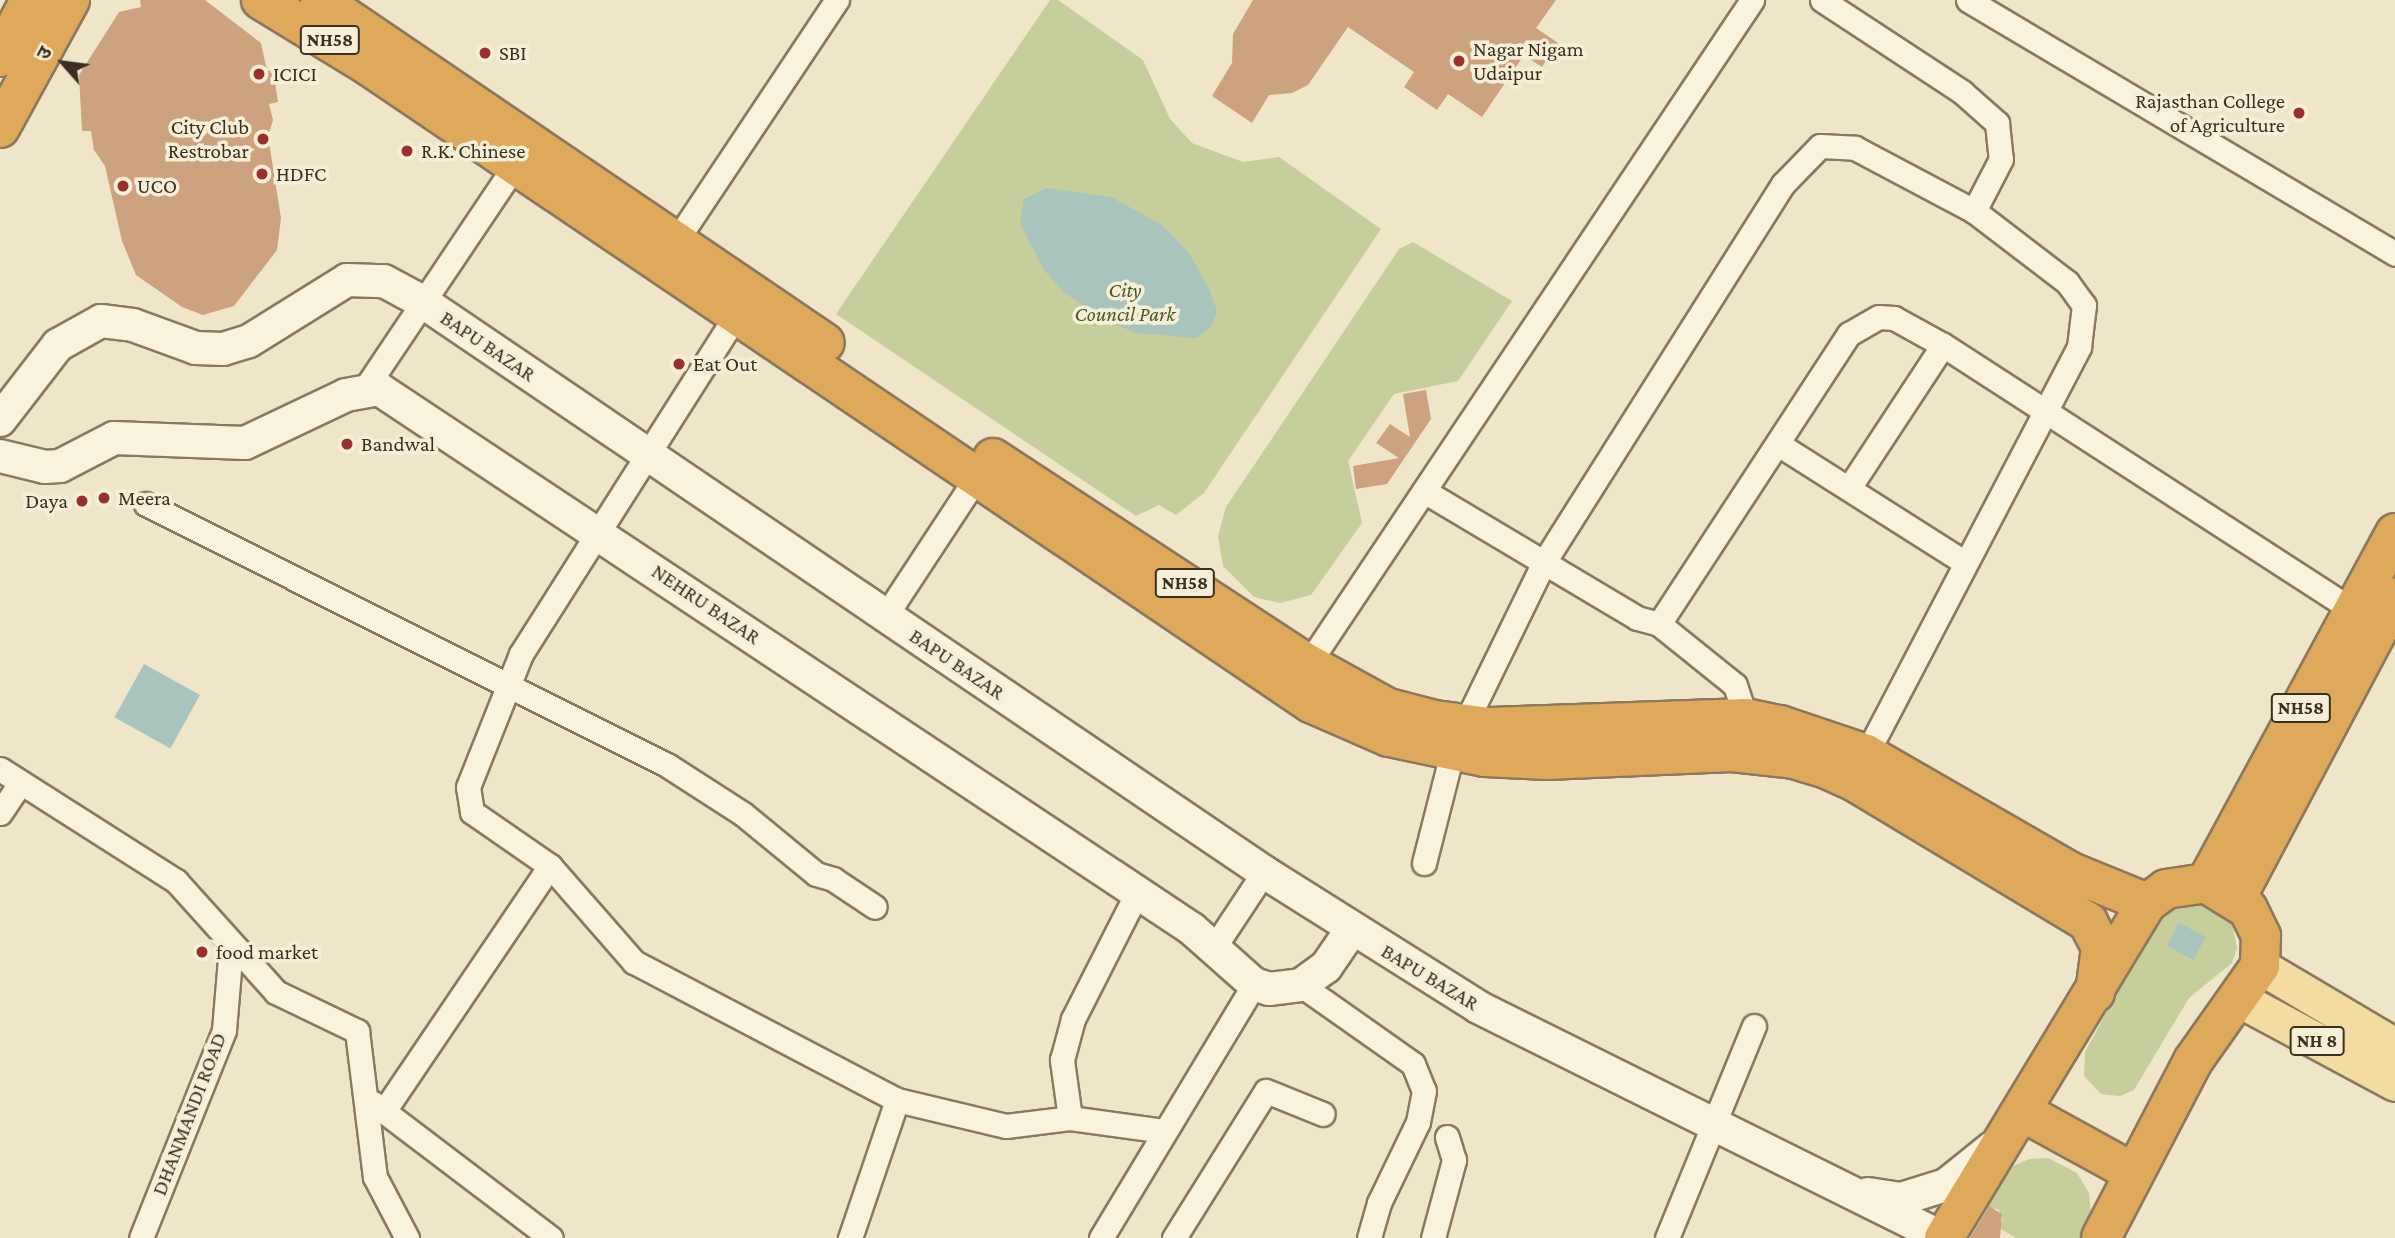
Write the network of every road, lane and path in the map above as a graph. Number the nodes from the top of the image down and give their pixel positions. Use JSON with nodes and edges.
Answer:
{"nodes":[{"id":1,"x":70,"y":0,"type":"edge"},
{"id":2,"x":261,"y":0,"type":"edge"},
{"id":3,"x":320,"y":0,"type":"edge"},
{"id":4,"x":837,"y":0,"type":"edge"},
{"id":5,"x":1752,"y":0,"type":"edge"},
{"id":6,"x":1822,"y":0,"type":"edge"},
{"id":7,"x":1968,"y":0,"type":"edge"},
{"id":8,"x":19,"y":4,"type":"edge"},
{"id":9,"x":0,"y":58,"type":"edge"},
{"id":10,"x":0,"y":128,"type":"edge"},
{"id":11,"x":515,"y":165,"type":"junction"},
{"id":12,"x":1974,"y":211,"type":"junction"},
{"id":13,"x":676,"y":241,"type":"junction"},
{"id":14,"x":2395,"y":254,"type":"edge"},
{"id":15,"x":423,"y":302,"type":"junction"},
{"id":16,"x":736,"y":315,"type":"junction"},
{"id":17,"x":1943,"y":345,"type":"junction"},
{"id":18,"x":364,"y":390,"type":"junction"},
{"id":19,"x":2047,"y":409,"type":"junction"},
{"id":20,"x":2,"y":414,"type":"edge"},
{"id":21,"x":1777,"y":444,"type":"junction"},
{"id":22,"x":646,"y":452,"type":"junction"},
{"id":23,"x":0,"y":456,"type":"edge"},
{"id":24,"x":976,"y":478,"type":"junction"},
{"id":25,"x":1849,"y":488,"type":"junction"},
{"id":26,"x":1424,"y":491,"type":"junction"},
{"id":27,"x":146,"y":504,"type":"dead end"},
{"id":28,"x":596,"y":531,"type":"junction"},
{"id":29,"x":2395,"y":533,"type":"edge"},
{"id":30,"x":1544,"y":562,"type":"junction"},
{"id":31,"x":1964,"y":562,"type":"junction"},
{"id":32,"x":886,"y":615,"type":"junction"},
{"id":33,"x":2381,"y":619,"type":"edge"},
{"id":34,"x":1659,"y":624,"type":"junction"},
{"id":35,"x":1308,"y":664,"type":"junction"},
{"id":36,"x":510,"y":684,"type":"junction"},
{"id":37,"x":1746,"y":718,"type":"junction"},
{"id":38,"x":1458,"y":739,"type":"junction"},
{"id":39,"x":1866,"y":754,"type":"junction"},
{"id":40,"x":0,"y":769,"type":"edge"},
{"id":41,"x":19,"y":785,"type":"junction"},
{"id":42,"x":0,"y":813,"type":"edge"},
{"id":43,"x":1424,"y":863,"type":"dead end"},
{"id":44,"x":550,"y":866,"type":"junction"},
{"id":45,"x":1264,"y":872,"type":"junction"},
{"id":46,"x":2221,"y":890,"type":"junction"},
{"id":47,"x":1137,"y":893,"type":"junction"},
{"id":48,"x":2147,"y":903,"type":"junction"},
{"id":49,"x":875,"y":907,"type":"dead end"},
{"id":50,"x":1352,"y":929,"type":"junction"},
{"id":51,"x":231,"y":946,"type":"junction"},
{"id":52,"x":1213,"y":949,"type":"junction"},
{"id":53,"x":2260,"y":966,"type":"junction"},
{"id":54,"x":1254,"y":984,"type":"junction"},
{"id":55,"x":1301,"y":985,"type":"junction"},
{"id":56,"x":2095,"y":993,"type":"junction"},
{"id":57,"x":2239,"y":999,"type":"junction"},
{"id":58,"x":1754,"y":1026,"type":"dead end"},
{"id":59,"x":2395,"y":1046,"type":"edge"},
{"id":60,"x":2395,"y":1083,"type":"edge"},
{"id":61,"x":362,"y":1095,"type":"junction"},
{"id":62,"x":897,"y":1100,"type":"junction"},
{"id":63,"x":384,"y":1111,"type":"junction"},
{"id":64,"x":2023,"y":1112,"type":"junction"},
{"id":65,"x":1323,"y":1114,"type":"dead end"},
{"id":66,"x":1070,"y":1118,"type":"junction"},
{"id":67,"x":1714,"y":1128,"type":"junction"},
{"id":68,"x":1165,"y":1131,"type":"junction"},
{"id":69,"x":1447,"y":1138,"type":"dead end"},
{"id":70,"x":2134,"y":1173,"type":"junction"},
{"id":71,"x":1845,"y":1191,"type":"junction"},
{"id":72,"x":141,"y":1238,"type":"edge"},
{"id":73,"x":407,"y":1238,"type":"edge"},
{"id":74,"x":551,"y":1238,"type":"edge"},
{"id":75,"x":850,"y":1238,"type":"edge"},
{"id":76,"x":1101,"y":1238,"type":"edge"},
{"id":77,"x":1174,"y":1238,"type":"edge"},
{"id":78,"x":1369,"y":1238,"type":"edge"},
{"id":79,"x":1433,"y":1238,"type":"edge"},
{"id":80,"x":1667,"y":1238,"type":"edge"},
{"id":81,"x":1943,"y":1238,"type":"edge"},
{"id":82,"x":2101,"y":1238,"type":"edge"},
{"id":83,"x":2115,"y":1238,"type":"edge"}],
"edges":[{"from":1,"to":10,"type":"highway"},
{"from":2,"to":11,"type":"highway","number":"NH58"},
{"from":3,"to":13,"type":"highway","number":"NH58"},
{"from":4,"to":13,"type":"street"},
{"from":5,"to":26,"type":"street"},
{"from":6,"to":12,"type":"street"},
{"from":7,"to":14,"type":"street"},
{"from":8,"to":9,"type":"highway"},
{"from":11,"to":15,"type":"street"},
{"from":11,"to":16,"type":"highway","number":"NH58"},
{"from":12,"to":19,"type":"street"},
{"from":12,"to":30,"type":"street"},
{"from":13,"to":35,"type":"highway","number":"NH58"},
{"from":15,"to":18,"type":"street"},
{"from":15,"to":20,"type":"main road","name":"BAPU BAZAR"},
{"from":15,"to":22,"type":"main road","name":"BAPU BAZAR"},
{"from":16,"to":22,"type":"street"},
{"from":16,"to":24,"type":"highway","number":"NH58"},
{"from":17,"to":19,"type":"street"},
{"from":17,"to":21,"type":"street"},
{"from":17,"to":25,"type":"street"},
{"from":18,"to":23,"type":"main road"},
{"from":18,"to":28,"type":"main road","name":"NEHRU BAZAR"},
{"from":19,"to":31,"type":"street"},
{"from":19,"to":33,"type":"street"},
{"from":21,"to":25,"type":"street"},
{"from":21,"to":34,"type":"street"},
{"from":22,"to":28,"type":"street"},
{"from":22,"to":32,"type":"main road","name":"BAPU BAZAR"},
{"from":24,"to":32,"type":"street"},
{"from":24,"to":38,"type":"highway","number":"NH58"},
{"from":25,"to":31,"type":"street"},
{"from":26,"to":30,"type":"street"},
{"from":26,"to":35,"type":"street"},
{"from":27,"to":36,"type":"street"},
{"from":28,"to":36,"type":"street"},
{"from":28,"to":47,"type":"main road","name":"NEHRU BAZAR"},
{"from":29,"to":33,"type":"highway","number":"NH58"},
{"from":30,"to":34,"type":"street"},
{"from":30,"to":38,"type":"street"},
{"from":31,"to":39,"type":"street"},
{"from":32,"to":45,"type":"main road","name":"BAPU BAZAR"},
{"from":33,"to":46,"type":"highway","number":"NH58"},
{"from":34,"to":37,"type":"street"},
{"from":35,"to":38,"type":"highway","number":"NH58"},
{"from":36,"to":44,"type":"street"},
{"from":36,"to":49,"type":"street"},
{"from":37,"to":38,"type":"highway","number":"NH58"},
{"from":37,"to":39,"type":"highway","number":"NH58"},
{"from":38,"to":43,"type":"street"},
{"from":38,"to":56,"type":"highway","number":"NH58"},
{"from":39,"to":48,"type":"highway","number":"NH58"},
{"from":40,"to":41,"type":"street"},
{"from":41,"to":42,"type":"street"},
{"from":41,"to":51,"type":"street"},
{"from":44,"to":62,"type":"street"},
{"from":44,"to":63,"type":"street"},
{"from":45,"to":50,"type":"main road","name":"BAPU BAZAR"},
{"from":45,"to":52,"type":"street"},
{"from":46,"to":48,"type":"highway"},
{"from":46,"to":53,"type":"highway"},
{"from":47,"to":52,"type":"main road","name":"NEHRU BAZAR"},
{"from":47,"to":66,"type":"street"},
{"from":48,"to":56,"type":"highway","number":"NH58"},
{"from":50,"to":55,"type":"main road"},
{"from":50,"to":67,"type":"main road","name":"BAPU BAZAR"},
{"from":51,"to":61,"type":"street"},
{"from":51,"to":72,"type":"street","name":"DHANMANDI ROAD"},
{"from":52,"to":54,"type":"main road","name":"NEHRU BAZAR"},
{"from":53,"to":57,"type":"highway"},
{"from":53,"to":59,"type":"main road","number":"NH 8"},
{"from":54,"to":55,"type":"main road"},
{"from":54,"to":68,"type":"street"},
{"from":55,"to":78,"type":"street"},
{"from":56,"to":64,"type":"highway","number":"NH58"},
{"from":57,"to":60,"type":"main road","number":"NH 8"},
{"from":57,"to":70,"type":"highway"},
{"from":58,"to":67,"type":"street"},
{"from":61,"to":63,"type":"street"},
{"from":61,"to":73,"type":"street"},
{"from":62,"to":66,"type":"street"},
{"from":62,"to":75,"type":"street"},
{"from":63,"to":74,"type":"street"},
{"from":64,"to":70,"type":"highway"},
{"from":64,"to":71,"type":"main road"},
{"from":64,"to":81,"type":"highway","number":"NH58"},
{"from":65,"to":77,"type":"street"},
{"from":66,"to":68,"type":"street"},
{"from":67,"to":71,"type":"main road","name":"BAPU BAZAR"},
{"from":67,"to":80,"type":"street"},
{"from":68,"to":76,"type":"street"},
{"from":69,"to":79,"type":"street"},
{"from":70,"to":82,"type":"highway"},
{"from":70,"to":83,"type":"main road"},
{"from":71,"to":81,"type":"main road","name":"BAPU BAZAR"}]}
